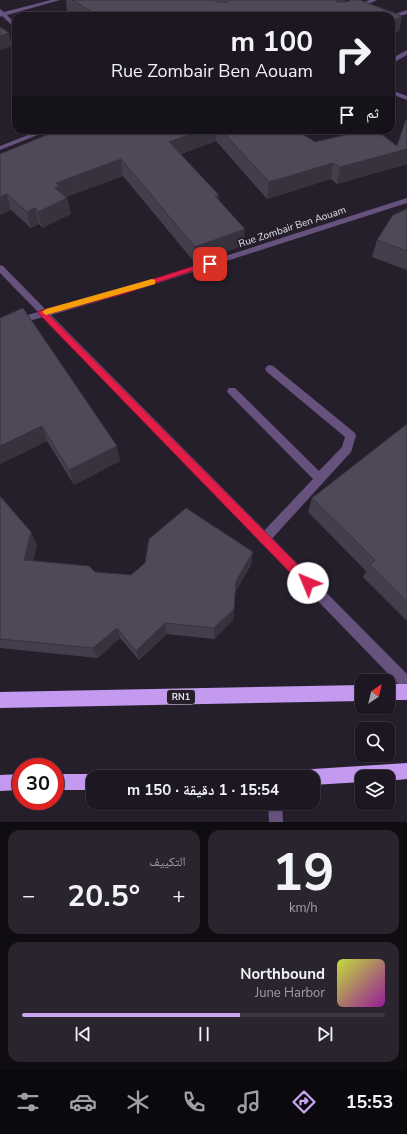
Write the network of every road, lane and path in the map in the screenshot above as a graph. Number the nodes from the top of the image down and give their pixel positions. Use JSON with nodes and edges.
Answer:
{"nodes":[{"id":1,"x":57,"y":0,"type":"edge"},
{"id":2,"x":374,"y":0,"type":"edge"},
{"id":3,"x":347,"y":12,"type":"edge"},
{"id":4,"x":407,"y":12,"type":"edge"},
{"id":5,"x":1,"y":13,"type":"edge"},
{"id":6,"x":395,"y":16,"type":"edge"},
{"id":7,"x":12,"y":23,"type":"edge"},
{"id":8,"x":407,"y":52,"type":"edge"},
{"id":9,"x":395,"y":60,"type":"edge"},
{"id":10,"x":395,"y":94,"type":"edge"},
{"id":11,"x":407,"y":98,"type":"edge"},
{"id":12,"x":37,"y":134,"type":"edge"},
{"id":13,"x":0,"y":148,"type":"edge"},
{"id":14,"x":407,"y":200,"type":"edge"},
{"id":15,"x":0,"y":268,"type":"edge"},
{"id":16,"x":42,"y":313,"type":"junction"},
{"id":17,"x":0,"y":326,"type":"edge"},
{"id":18,"x":270,"y":369,"type":"dead end"},
{"id":19,"x":232,"y":391,"type":"dead end"},
{"id":20,"x":320,"y":479,"type":"junction"},
{"id":21,"x":264,"y":539,"type":"junction"},
{"id":22,"x":407,"y":683,"type":"edge"},
{"id":23,"x":395,"y":692,"type":"edge"},
{"id":24,"x":407,"y":692,"type":"edge"},
{"id":25,"x":355,"y":693,"type":"edge"},
{"id":26,"x":0,"y":700,"type":"edge"},
{"id":27,"x":407,"y":771,"type":"edge"},
{"id":28,"x":320,"y":777,"type":"edge"},
{"id":29,"x":12,"y":782,"type":"edge"},
{"id":30,"x":64,"y":782,"type":"edge"},
{"id":31,"x":86,"y":782,"type":"edge"},
{"id":32,"x":0,"y":783,"type":"edge"},
{"id":33,"x":275,"y":810,"type":"edge"},
{"id":34,"x":276,"y":822,"type":"edge"}],
"edges":[{"from":1,"to":5,"type":"street"},
{"from":2,"to":3,"type":"street"},
{"from":4,"to":6,"type":"street"},
{"from":5,"to":7,"type":"street"},
{"from":8,"to":9,"type":"street"},
{"from":10,"to":11,"type":"street"},
{"from":12,"to":13,"type":"street"},
{"from":14,"to":16,"type":"street","name":"Rue Zombair Ben Aouam"},
{"from":15,"to":16,"type":"street"},
{"from":16,"to":17,"type":"street","name":"Rue Zombair Ben Aouam"},
{"from":16,"to":21,"type":"street"},
{"from":18,"to":20,"type":"street"},
{"from":19,"to":20,"type":"street"},
{"from":20,"to":21,"type":"street"},
{"from":21,"to":22,"type":"street"},
{"from":23,"to":24,"type":"highway"},
{"from":25,"to":26,"type":"highway","number":"RN1"},
{"from":27,"to":28,"type":"highway"},
{"from":29,"to":32,"type":"highway"},
{"from":30,"to":31,"type":"highway"},
{"from":33,"to":34,"type":"street"}]}
